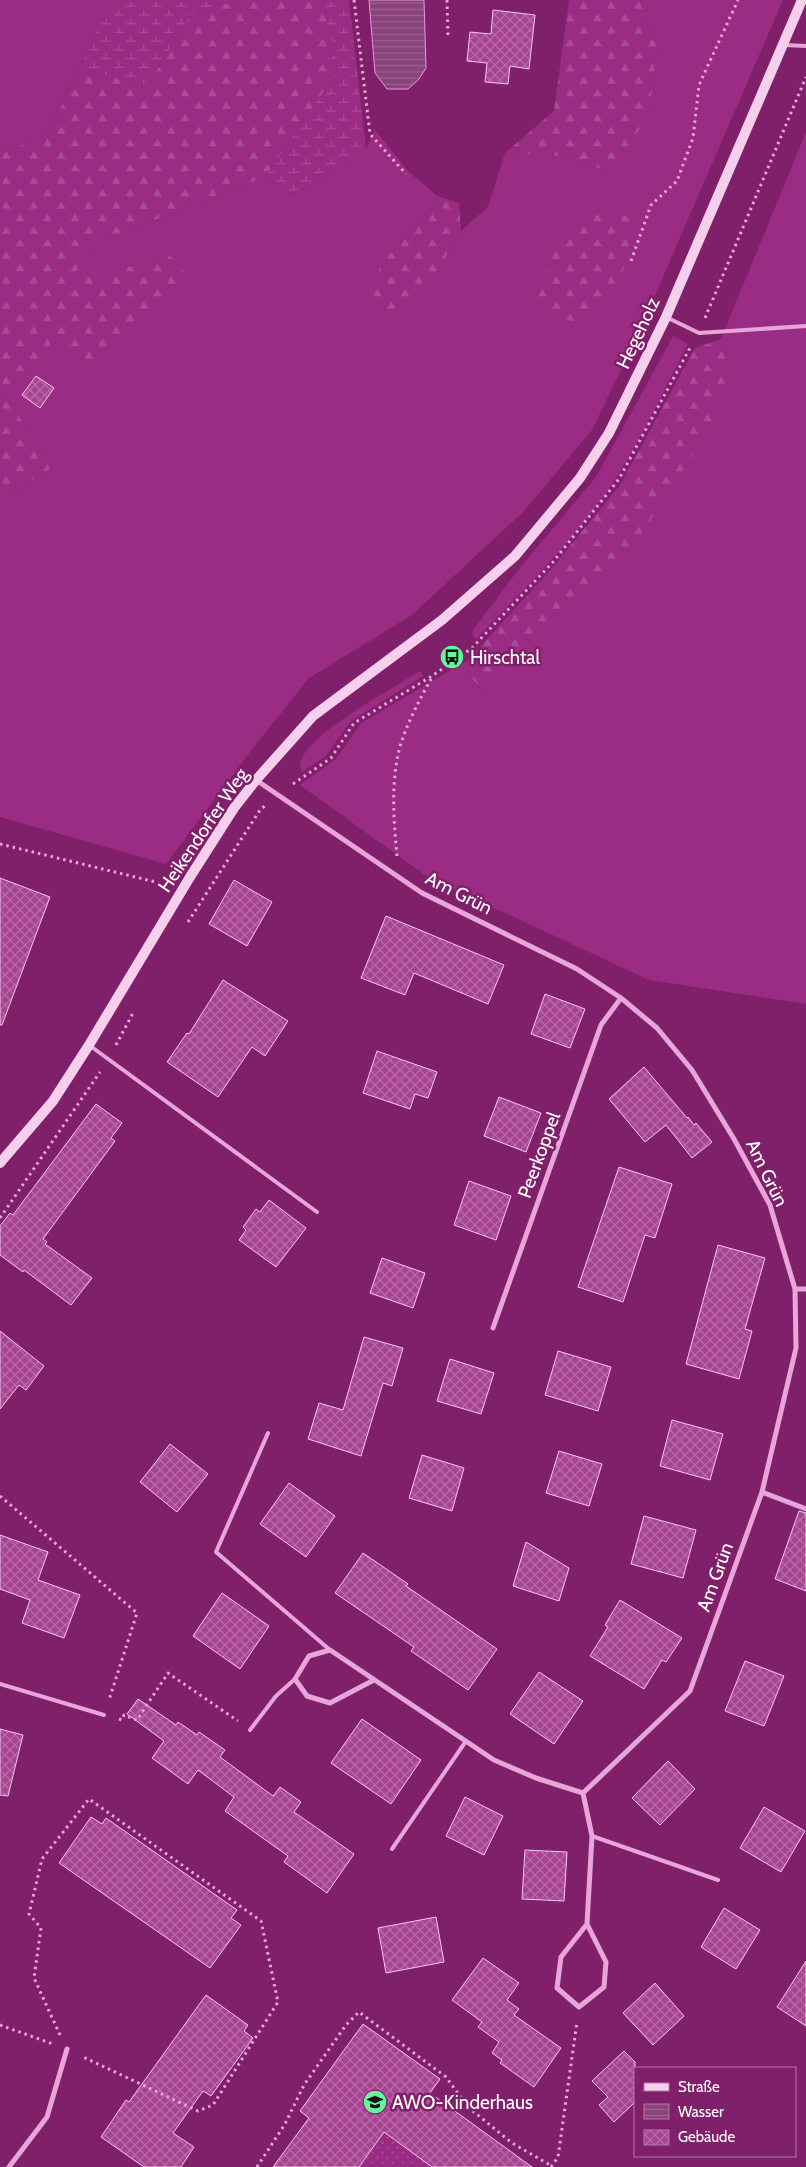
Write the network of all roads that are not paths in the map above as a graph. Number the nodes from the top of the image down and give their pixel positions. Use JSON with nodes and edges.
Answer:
{"nodes":[{"id":1,"x":802,"y":0,"type":"edge"},
{"id":2,"x":782,"y":45,"type":"junction"},
{"id":3,"x":806,"y":46,"type":"edge"},
{"id":4,"x":666,"y":317,"type":"junction"},
{"id":5,"x":806,"y":326,"type":"edge"},
{"id":6,"x":428,"y":630,"type":"joint"},
{"id":7,"x":256,"y":780,"type":"junction"},
{"id":8,"x":622,"y":998,"type":"junction"},
{"id":9,"x":89,"y":1045,"type":"junction"},
{"id":10,"x":0,"y":1163,"type":"edge"},
{"id":11,"x":317,"y":1212,"type":"dead end"},
{"id":12,"x":795,"y":1289,"type":"junction"},
{"id":13,"x":806,"y":1289,"type":"edge"},
{"id":14,"x":493,"y":1328,"type":"dead end"},
{"id":15,"x":268,"y":1433,"type":"dead end"},
{"id":16,"x":762,"y":1492,"type":"junction"},
{"id":17,"x":806,"y":1509,"type":"edge"},
{"id":18,"x":330,"y":1650,"type":"junction"},
{"id":19,"x":295,"y":1679,"type":"junction"},
{"id":20,"x":374,"y":1680,"type":"junction"},
{"id":21,"x":0,"y":1684,"type":"edge"},
{"id":22,"x":104,"y":1716,"type":"road end"},
{"id":23,"x":250,"y":1730,"type":"road end"},
{"id":24,"x":466,"y":1741,"type":"junction"},
{"id":25,"x":583,"y":1793,"type":"junction"},
{"id":26,"x":592,"y":1836,"type":"junction"},
{"id":27,"x":392,"y":1849,"type":"dead end"},
{"id":28,"x":718,"y":1880,"type":"dead end"},
{"id":29,"x":587,"y":1924,"type":"junction"},
{"id":30,"x":67,"y":2049,"type":"road end"},
{"id":31,"x":9,"y":2167,"type":"edge"}],
"edges":[{"from":1,"to":2,"type":"street","name":"Hegeholz"},
{"from":2,"to":3,"type":"lane"},
{"from":2,"to":4,"type":"street","name":"Hegeholz"},
{"from":4,"to":5,"type":"lane"},
{"from":4,"to":6,"type":"street","name":"Hegeholz"},
{"from":6,"to":7,"type":"street","name":"Heikendorfer Weg"},
{"from":7,"to":8,"type":"street","name":"Am Grün"},
{"from":7,"to":9,"type":"street","name":"Heikendorfer Weg"},
{"from":8,"to":12,"type":"street","name":"Am Grün"},
{"from":8,"to":14,"type":"street","name":"Peerkoppel"},
{"from":9,"to":10,"type":"street","name":"Heikendorfer Weg"},
{"from":9,"to":11,"type":"lane"},
{"from":12,"to":13,"type":"street"},
{"from":12,"to":16,"type":"street","name":"Am Grün"},
{"from":15,"to":18,"type":"lane"},
{"from":16,"to":17,"type":"street"},
{"from":16,"to":25,"type":"street","name":"Am Grün"},
{"from":18,"to":19,"type":"street"},
{"from":18,"to":20,"type":"street"},
{"from":19,"to":20,"type":"street"},
{"from":19,"to":23,"type":"lane"},
{"from":20,"to":24,"type":"street"},
{"from":21,"to":22,"type":"lane"},
{"from":24,"to":25,"type":"street"},
{"from":24,"to":27,"type":"lane"},
{"from":25,"to":26,"type":"street"},
{"from":26,"to":28,"type":"lane"},
{"from":26,"to":29,"type":"street"},
{"from":29,"to":29,"type":"street"},
{"from":30,"to":31,"type":"street"}]}
